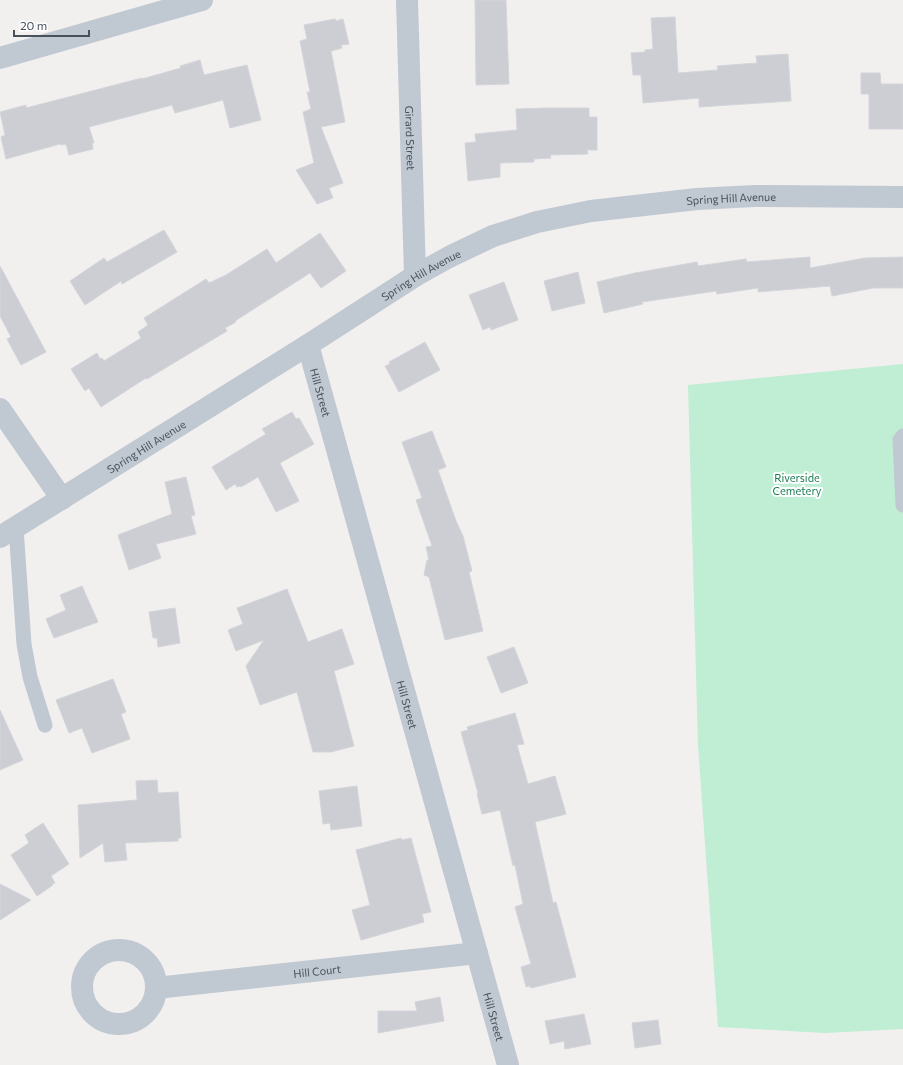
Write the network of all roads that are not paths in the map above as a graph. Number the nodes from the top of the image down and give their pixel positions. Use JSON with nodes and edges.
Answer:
{"nodes":[{"id":1,"x":202,"y":0,"type":"edge"},
{"id":2,"x":406,"y":0,"type":"edge"},
{"id":3,"x":0,"y":58,"type":"edge"},
{"id":4,"x":903,"y":198,"type":"edge"},
{"id":5,"x":415,"y":276,"type":"junction"},
{"id":6,"x":308,"y":344,"type":"junction"},
{"id":7,"x":0,"y":409,"type":"edge"},
{"id":8,"x":903,"y":436,"type":"edge"},
{"id":9,"x":62,"y":499,"type":"junction"},
{"id":10,"x":903,"y":505,"type":"edge"},
{"id":11,"x":8,"y":532,"type":"edge"},
{"id":12,"x":45,"y":725,"type":"dead end"},
{"id":13,"x":477,"y":953,"type":"junction"},
{"id":14,"x":156,"y":988,"type":"dead end"},
{"id":15,"x":508,"y":1065,"type":"edge"}],
"edges":[{"from":1,"to":3,"type":"street"},
{"from":2,"to":5,"type":"street","name":"Girard Street"},
{"from":4,"to":5,"type":"street","name":"Spring Hill Avenue"},
{"from":5,"to":6,"type":"street","name":"Spring Hill Avenue"},
{"from":6,"to":9,"type":"street","name":"Spring Hill Avenue"},
{"from":6,"to":13,"type":"street","name":"Hill Street"},
{"from":7,"to":9,"type":"street"},
{"from":8,"to":10,"type":"lane"},
{"from":9,"to":11,"type":"street","name":"Spring Hill Avenue"},
{"from":11,"to":12,"type":"lane"},
{"from":13,"to":14,"type":"street","name":"Hill Court"},
{"from":13,"to":15,"type":"street","name":"Hill Street"}]}
